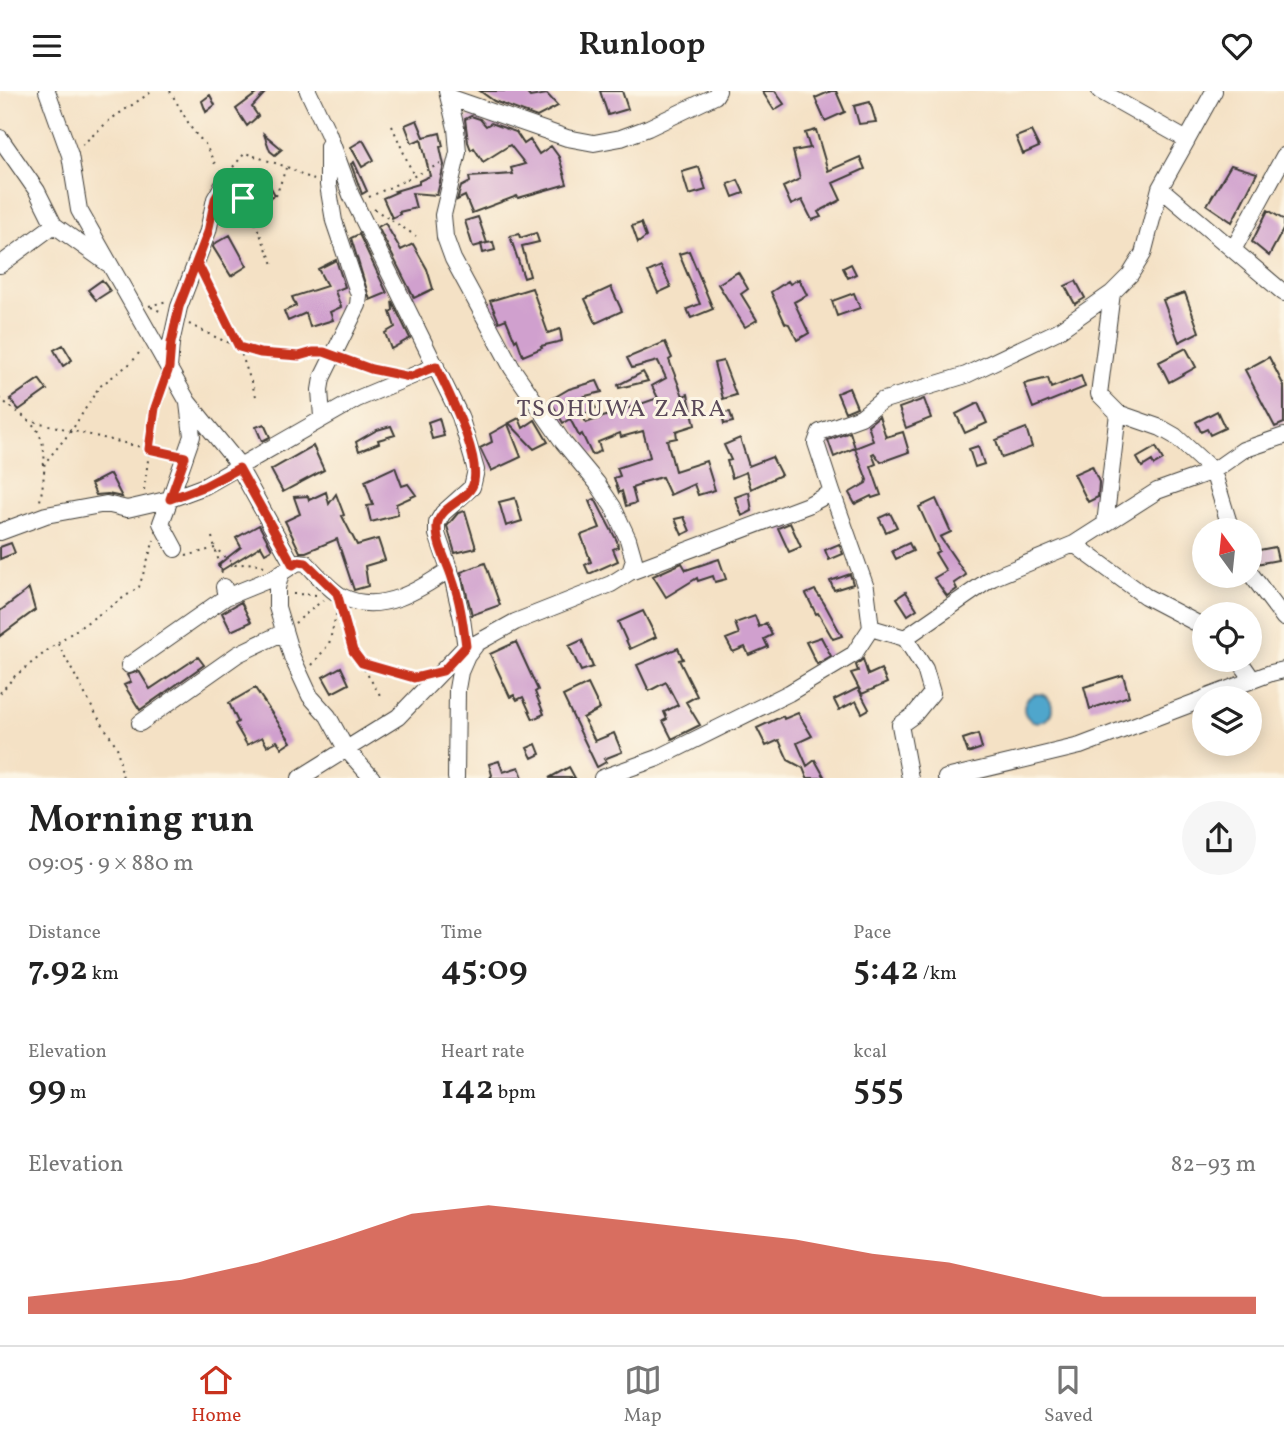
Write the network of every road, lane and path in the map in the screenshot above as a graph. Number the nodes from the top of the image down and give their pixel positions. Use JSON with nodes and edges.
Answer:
{"nodes":[{"id":1,"x":47,"y":91,"type":"edge"},
{"id":2,"x":153,"y":91,"type":"edge"},
{"id":3,"x":170,"y":91,"type":"edge"},
{"id":4,"x":307,"y":91,"type":"edge"},
{"id":5,"x":718,"y":91,"type":"edge"},
{"id":6,"x":1100,"y":91,"type":"edge"},
{"id":7,"x":1214,"y":91,"type":"edge"},
{"id":8,"x":448,"y":94,"type":"edge"},
{"id":9,"x":393,"y":127,"type":"dead end"},
{"id":10,"x":328,"y":133,"type":"junction"},
{"id":11,"x":0,"y":138,"type":"edge"},
{"id":12,"x":1187,"y":140,"type":"junction"},
{"id":13,"x":70,"y":155,"type":"junction"},
{"id":14,"x":457,"y":156,"type":"junction"},
{"id":15,"x":1284,"y":156,"type":"edge"},
{"id":16,"x":414,"y":174,"type":"junction"},
{"id":17,"x":227,"y":178,"type":"junction"},
{"id":18,"x":1160,"y":188,"type":"junction"},
{"id":19,"x":276,"y":195,"type":"dead end"},
{"id":20,"x":243,"y":198,"type":"joint"},
{"id":21,"x":358,"y":203,"type":"junction"},
{"id":22,"x":54,"y":225,"type":"junction"},
{"id":23,"x":416,"y":236,"type":"dead end"},
{"id":24,"x":1233,"y":250,"type":"junction"},
{"id":25,"x":197,"y":262,"type":"junction"},
{"id":26,"x":273,"y":264,"type":"dead end"},
{"id":27,"x":0,"y":265,"type":"edge"},
{"id":28,"x":112,"y":267,"type":"junction"},
{"id":29,"x":1112,"y":293,"type":"junction"},
{"id":30,"x":1284,"y":293,"type":"edge"},
{"id":31,"x":130,"y":300,"type":"junction"},
{"id":32,"x":177,"y":317,"type":"junction"},
{"id":33,"x":151,"y":337,"type":"junction"},
{"id":34,"x":239,"y":347,"type":"junction"},
{"id":35,"x":334,"y":355,"type":"junction"},
{"id":36,"x":436,"y":366,"type":"junction"},
{"id":37,"x":169,"y":368,"type":"junction"},
{"id":38,"x":384,"y":371,"type":"dead end"},
{"id":39,"x":256,"y":396,"type":"dead end"},
{"id":40,"x":0,"y":398,"type":"edge"},
{"id":41,"x":188,"y":402,"type":"junction"},
{"id":42,"x":1118,"y":413,"type":"junction"},
{"id":43,"x":322,"y":417,"type":"junction"},
{"id":44,"x":28,"y":420,"type":"junction"},
{"id":45,"x":72,"y":430,"type":"junction"},
{"id":46,"x":1284,"y":436,"type":"edge"},
{"id":47,"x":149,"y":449,"type":"junction"},
{"id":48,"x":185,"y":457,"type":"junction"},
{"id":49,"x":43,"y":465,"type":"junction"},
{"id":50,"x":239,"y":468,"type":"junction"},
{"id":51,"x":1213,"y":471,"type":"junction"},
{"id":52,"x":832,"y":492,"type":"junction"},
{"id":53,"x":170,"y":499,"type":"junction"},
{"id":54,"x":144,"y":505,"type":"junction"},
{"id":55,"x":37,"y":518,"type":"junction"},
{"id":56,"x":1227,"y":518,"type":"edge"},
{"id":57,"x":161,"y":523,"type":"junction"},
{"id":58,"x":1105,"y":524,"type":"junction"},
{"id":59,"x":0,"y":532,"type":"edge"},
{"id":60,"x":212,"y":537,"type":"dead end"},
{"id":61,"x":1074,"y":544,"type":"junction"},
{"id":62,"x":215,"y":548,"type":"junction"},
{"id":63,"x":179,"y":553,"type":"joint"},
{"id":64,"x":287,"y":569,"type":"junction"},
{"id":65,"x":450,"y":569,"type":"junction"},
{"id":66,"x":630,"y":572,"type":"junction"},
{"id":67,"x":1261,"y":588,"type":"edge"},
{"id":68,"x":226,"y":591,"type":"junction"},
{"id":69,"x":277,"y":591,"type":"junction"},
{"id":70,"x":333,"y":594,"type":"junction"},
{"id":71,"x":1284,"y":618,"type":"edge"},
{"id":72,"x":1192,"y":621,"type":"edge"},
{"id":73,"x":871,"y":628,"type":"junction"},
{"id":74,"x":284,"y":632,"type":"junction"},
{"id":75,"x":905,"y":638,"type":"junction"},
{"id":76,"x":57,"y":643,"type":"junction"},
{"id":77,"x":467,"y":651,"type":"junction"},
{"id":78,"x":362,"y":663,"type":"junction"},
{"id":79,"x":129,"y":665,"type":"dead end"},
{"id":80,"x":1284,"y":670,"type":"edge"},
{"id":81,"x":443,"y":671,"type":"junction"},
{"id":82,"x":1247,"y":672,"type":"edge"},
{"id":83,"x":1253,"y":680,"type":"junction"},
{"id":84,"x":303,"y":682,"type":"junction"},
{"id":85,"x":1237,"y":686,"type":"edge"},
{"id":86,"x":0,"y":693,"type":"edge"},
{"id":87,"x":380,"y":695,"type":"dead end"},
{"id":88,"x":1192,"y":703,"type":"edge"},
{"id":89,"x":140,"y":723,"type":"dead end"},
{"id":90,"x":346,"y":749,"type":"junction"},
{"id":91,"x":123,"y":778,"type":"edge"},
{"id":92,"x":300,"y":778,"type":"edge"},
{"id":93,"x":372,"y":778,"type":"edge"},
{"id":94,"x":456,"y":778,"type":"edge"},
{"id":95,"x":601,"y":778,"type":"edge"},
{"id":96,"x":911,"y":778,"type":"edge"},
{"id":97,"x":946,"y":778,"type":"edge"}],
"edges":[{"from":1,"to":13,"type":"street"},
{"from":2,"to":13,"type":"path"},
{"from":3,"to":17,"type":"path"},
{"from":4,"to":10,"type":"street"},
{"from":5,"to":8,"type":"street"},
{"from":6,"to":12,"type":"street"},
{"from":7,"to":12,"type":"street"},
{"from":8,"to":14,"type":"street"},
{"from":9,"to":16,"type":"path"},
{"from":10,"to":21,"type":"street"},
{"from":10,"to":35,"type":"street"},
{"from":11,"to":22,"type":"street"},
{"from":12,"to":18,"type":"street"},
{"from":13,"to":28,"type":"street"},
{"from":14,"to":16,"type":"path"},
{"from":14,"to":66,"type":"street"},
{"from":15,"to":24,"type":"street"},
{"from":16,"to":21,"type":"path"},
{"from":17,"to":19,"type":"path"},
{"from":17,"to":20,"type":"street"},
{"from":17,"to":25,"type":"street"},
{"from":18,"to":24,"type":"street"},
{"from":18,"to":29,"type":"street"},
{"from":20,"to":26,"type":"path"},
{"from":21,"to":23,"type":"path"},
{"from":21,"to":36,"type":"street"},
{"from":22,"to":27,"type":"street"},
{"from":22,"to":28,"type":"street"},
{"from":24,"to":30,"type":"street"},
{"from":25,"to":32,"type":"street"},
{"from":25,"to":34,"type":"path"},
{"from":28,"to":31,"type":"street"},
{"from":29,"to":42,"type":"street"},
{"from":29,"to":52,"type":"street"},
{"from":31,"to":32,"type":"path"},
{"from":31,"to":33,"type":"street"},
{"from":32,"to":34,"type":"path"},
{"from":32,"to":37,"type":"street"},
{"from":33,"to":37,"type":"street"},
{"from":33,"to":45,"type":"path"},
{"from":34,"to":35,"type":"path"},
{"from":34,"to":39,"type":"path"},
{"from":35,"to":38,"type":"path"},
{"from":35,"to":43,"type":"street"},
{"from":36,"to":43,"type":"street"},
{"from":36,"to":65,"type":"street"},
{"from":37,"to":41,"type":"street"},
{"from":37,"to":47,"type":"path"},
{"from":40,"to":44,"type":"path"},
{"from":41,"to":48,"type":"street"},
{"from":41,"to":50,"type":"street"},
{"from":42,"to":51,"type":"street"},
{"from":42,"to":58,"type":"street"},
{"from":43,"to":50,"type":"street"},
{"from":44,"to":45,"type":"path"},
{"from":44,"to":49,"type":"path"},
{"from":45,"to":47,"type":"path"},
{"from":45,"to":49,"type":"path"},
{"from":46,"to":51,"type":"street"},
{"from":47,"to":48,"type":"path"},
{"from":47,"to":54,"type":"path"},
{"from":48,"to":53,"type":"street"},
{"from":49,"to":55,"type":"path"},
{"from":50,"to":53,"type":"street"},
{"from":50,"to":64,"type":"street"},
{"from":51,"to":56,"type":"street"},
{"from":51,"to":58,"type":"street"},
{"from":52,"to":66,"type":"street"},
{"from":52,"to":73,"type":"street"},
{"from":53,"to":54,"type":"street"},
{"from":53,"to":57,"type":"street"},
{"from":54,"to":55,"type":"street"},
{"from":55,"to":59,"type":"street"},
{"from":57,"to":63,"type":"street"},
{"from":57,"to":76,"type":"path"},
{"from":58,"to":61,"type":"street"},
{"from":60,"to":62,"type":"path"},
{"from":61,"to":72,"type":"street"},
{"from":61,"to":75,"type":"street"},
{"from":62,"to":63,"type":"path"},
{"from":62,"to":64,"type":"path"},
{"from":62,"to":68,"type":"path"},
{"from":64,"to":68,"type":"street"},
{"from":64,"to":69,"type":"street"},
{"from":64,"to":70,"type":"street"},
{"from":65,"to":70,"type":"street"},
{"from":65,"to":77,"type":"street"},
{"from":66,"to":77,"type":"street"},
{"from":67,"to":71,"type":"street"},
{"from":68,"to":79,"type":"street"},
{"from":69,"to":70,"type":"path"},
{"from":69,"to":74,"type":"street"},
{"from":70,"to":74,"type":"path"},
{"from":73,"to":75,"type":"street"},
{"from":73,"to":95,"type":"street"},
{"from":74,"to":84,"type":"street"},
{"from":74,"to":89,"type":"street"},
{"from":75,"to":96,"type":"street"},
{"from":76,"to":86,"type":"path"},
{"from":76,"to":91,"type":"path"},
{"from":77,"to":81,"type":"street"},
{"from":77,"to":94,"type":"street"},
{"from":78,"to":81,"type":"path"},
{"from":78,"to":84,"type":"path"},
{"from":78,"to":87,"type":"path"},
{"from":80,"to":83,"type":"street"},
{"from":81,"to":90,"type":"street"},
{"from":82,"to":83,"type":"street"},
{"from":83,"to":85,"type":"street"},
{"from":84,"to":90,"type":"street"},
{"from":88,"to":97,"type":"street"},
{"from":90,"to":92,"type":"street"},
{"from":90,"to":93,"type":"street"}]}
